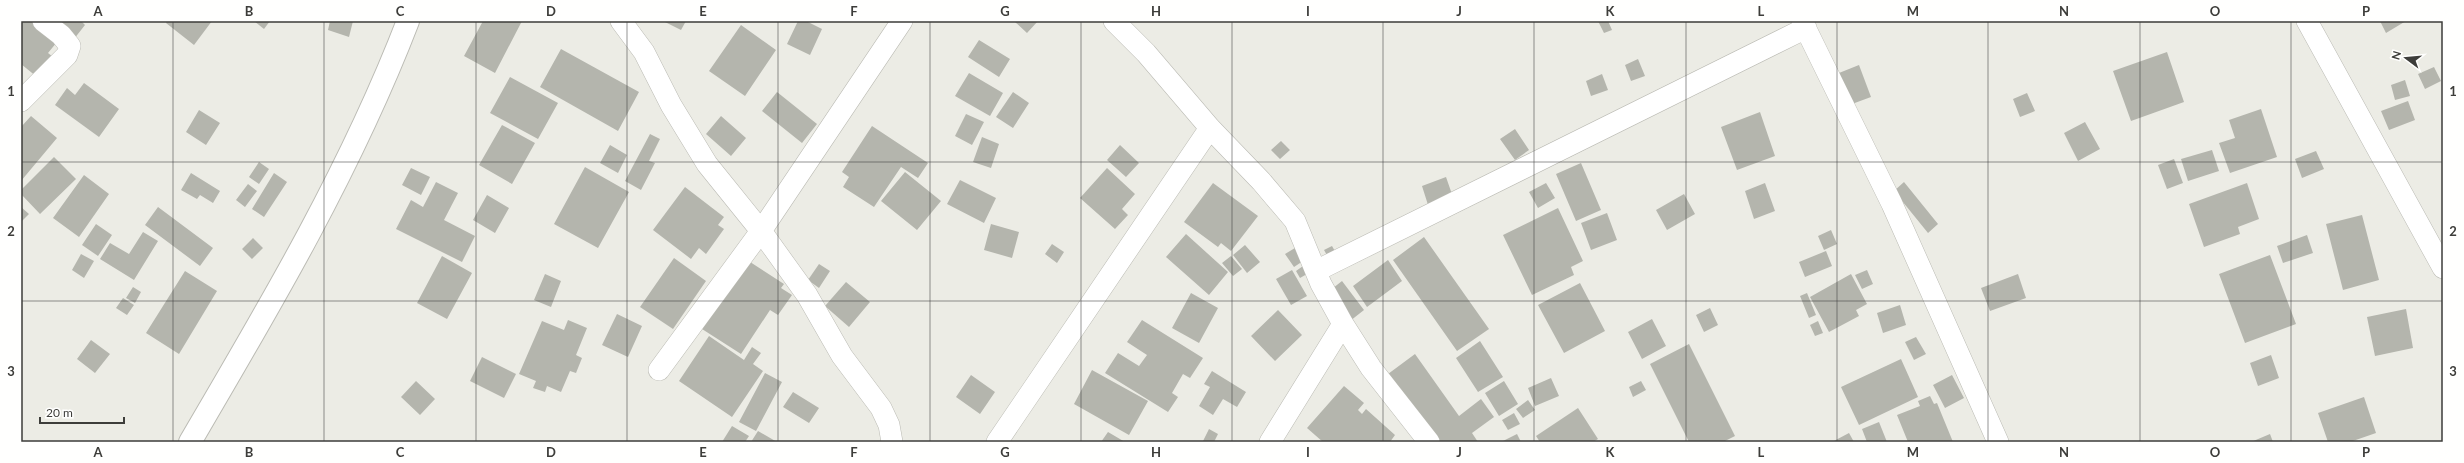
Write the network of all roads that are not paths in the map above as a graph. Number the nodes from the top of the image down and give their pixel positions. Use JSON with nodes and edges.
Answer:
{"nodes":[{"id":1,"x":43,"y":21,"type":"edge"},
{"id":2,"x":408,"y":21,"type":"edge"},
{"id":3,"x":621,"y":21,"type":"edge"},
{"id":4,"x":902,"y":21,"type":"edge"},
{"id":5,"x":1114,"y":21,"type":"edge"},
{"id":6,"x":2307,"y":21,"type":"edge"},
{"id":7,"x":1804,"y":25,"type":"edge"},
{"id":8,"x":21,"y":102,"type":"edge"},
{"id":9,"x":1210,"y":128,"type":"junction"},
{"id":10,"x":761,"y":231,"type":"junction"},
{"id":11,"x":2443,"y":268,"type":"edge"},
{"id":12,"x":1316,"y":271,"type":"junction"},
{"id":13,"x":1343,"y":324,"type":"junction"},
{"id":14,"x":659,"y":370,"type":"dead end"},
{"id":15,"x":190,"y":442,"type":"edge"},
{"id":16,"x":892,"y":442,"type":"edge"},
{"id":17,"x":997,"y":442,"type":"edge"},
{"id":18,"x":1270,"y":442,"type":"edge"},
{"id":19,"x":1429,"y":442,"type":"edge"},
{"id":20,"x":1998,"y":442,"type":"edge"}],
"edges":[{"from":1,"to":8,"type":"street"},
{"from":2,"to":15,"type":"highway"},
{"from":3,"to":10,"type":"street"},
{"from":4,"to":10,"type":"street"},
{"from":5,"to":9,"type":"street"},
{"from":6,"to":11,"type":"street"},
{"from":7,"to":12,"type":"street"},
{"from":7,"to":20,"type":"street"},
{"from":9,"to":12,"type":"street"},
{"from":9,"to":17,"type":"street"},
{"from":10,"to":14,"type":"street"},
{"from":10,"to":16,"type":"street"},
{"from":12,"to":13,"type":"street"},
{"from":13,"to":18,"type":"street"},
{"from":13,"to":19,"type":"street"}]}
